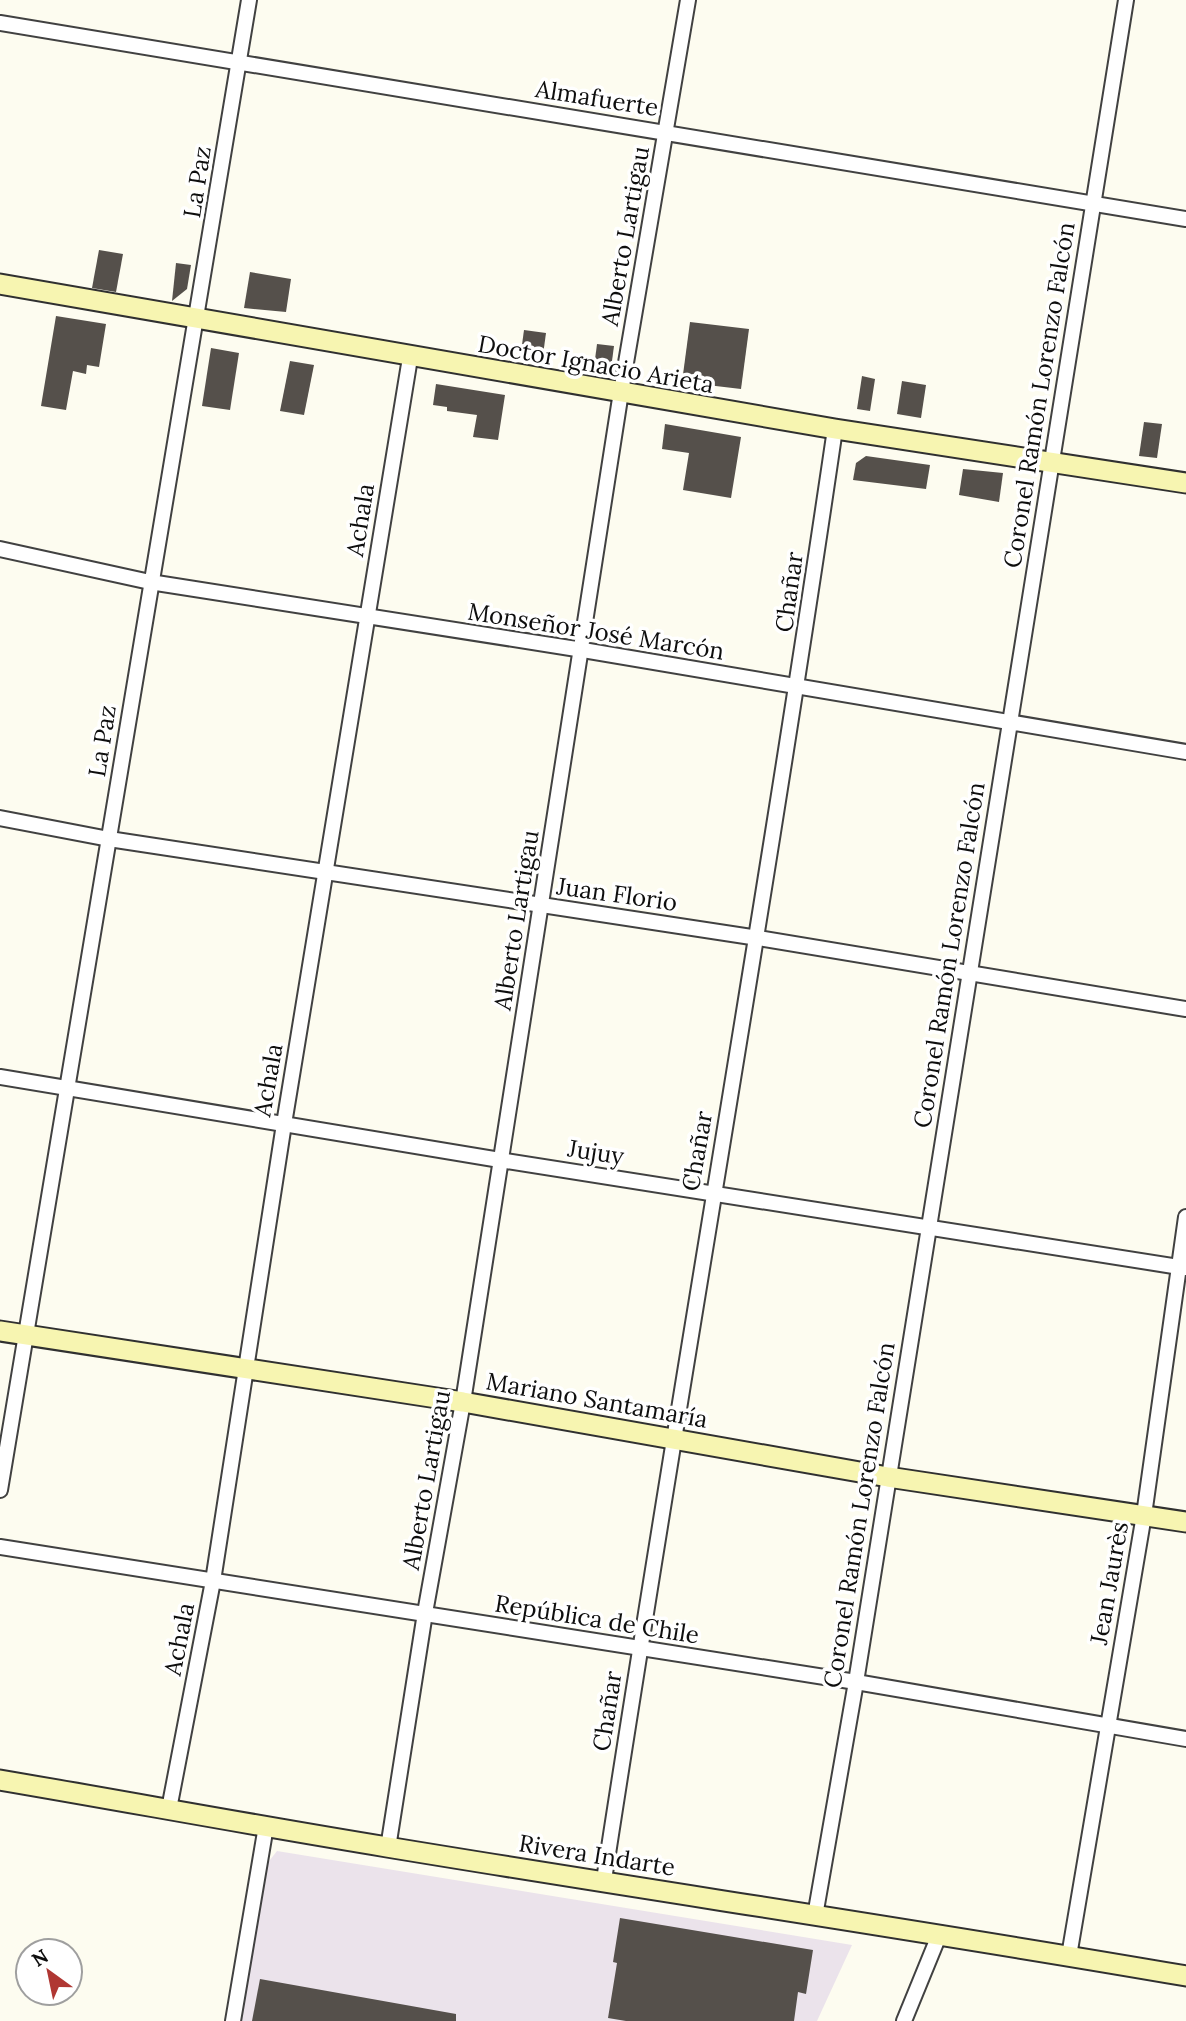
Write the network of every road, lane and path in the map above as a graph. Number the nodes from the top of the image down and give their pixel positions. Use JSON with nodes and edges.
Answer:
{"nodes":[{"id":1,"x":249,"y":0,"type":"edge"},
{"id":2,"x":688,"y":0,"type":"edge"},
{"id":3,"x":1126,"y":0,"type":"edge"},
{"id":4,"x":0,"y":23,"type":"edge"},
{"id":5,"x":239,"y":64,"type":"junction"},
{"id":6,"x":667,"y":132,"type":"junction"},
{"id":7,"x":1093,"y":205,"type":"junction"},
{"id":8,"x":1186,"y":219,"type":"edge"},
{"id":9,"x":0,"y":284,"type":"edge"},
{"id":10,"x":198,"y":317,"type":"junction"},
{"id":11,"x":410,"y":358,"type":"junction"},
{"id":12,"x":621,"y":392,"type":"junction"},
{"id":13,"x":835,"y":429,"type":"junction"},
{"id":14,"x":1051,"y":462,"type":"junction"},
{"id":15,"x":1186,"y":484,"type":"edge"},
{"id":16,"x":0,"y":549,"type":"edge"},
{"id":17,"x":150,"y":582,"type":"junction"},
{"id":18,"x":368,"y":617,"type":"junction"},
{"id":19,"x":583,"y":650,"type":"junction"},
{"id":20,"x":798,"y":687,"type":"junction"},
{"id":21,"x":1010,"y":723,"type":"junction"},
{"id":22,"x":1186,"y":752,"type":"edge"},
{"id":23,"x":0,"y":818,"type":"edge"},
{"id":24,"x":109,"y":839,"type":"junction"},
{"id":25,"x":327,"y":871,"type":"junction"},
{"id":26,"x":542,"y":906,"type":"junction"},
{"id":27,"x":758,"y":938,"type":"junction"},
{"id":28,"x":969,"y":973,"type":"junction"},
{"id":29,"x":1186,"y":1009,"type":"edge"},
{"id":30,"x":0,"y":1077,"type":"edge"},
{"id":31,"x":65,"y":1088,"type":"junction"},
{"id":32,"x":284,"y":1124,"type":"junction"},
{"id":33,"x":500,"y":1160,"type":"junction"},
{"id":34,"x":713,"y":1194,"type":"junction"},
{"id":35,"x":1186,"y":1217,"type":"edge"},
{"id":36,"x":929,"y":1228,"type":"junction"},
{"id":37,"x":1182,"y":1268,"type":"edge"},
{"id":38,"x":0,"y":1331,"type":"edge"},
{"id":39,"x":26,"y":1334,"type":"junction"},
{"id":40,"x":246,"y":1369,"type":"junction"},
{"id":41,"x":463,"y":1402,"type":"junction"},
{"id":42,"x":675,"y":1438,"type":"junction"},
{"id":43,"x":888,"y":1476,"type":"junction"},
{"id":44,"x":0,"y":1490,"type":"edge"},
{"id":45,"x":1144,"y":1515,"type":"junction"},
{"id":46,"x":1186,"y":1522,"type":"edge"},
{"id":47,"x":0,"y":1547,"type":"edge"},
{"id":48,"x":213,"y":1581,"type":"junction"},
{"id":49,"x":425,"y":1614,"type":"junction"},
{"id":50,"x":639,"y":1650,"type":"junction"},
{"id":51,"x":856,"y":1682,"type":"junction"},
{"id":52,"x":1108,"y":1726,"type":"junction"},
{"id":53,"x":1186,"y":1739,"type":"edge"},
{"id":54,"x":0,"y":1780,"type":"edge"},
{"id":55,"x":169,"y":1809,"type":"junction"},
{"id":56,"x":266,"y":1826,"type":"junction"},
{"id":57,"x":388,"y":1848,"type":"junction"},
{"id":58,"x":604,"y":1880,"type":"junction"},
{"id":59,"x":815,"y":1916,"type":"junction"},
{"id":60,"x":940,"y":1933,"type":"junction"},
{"id":61,"x":1069,"y":1956,"type":"junction"},
{"id":62,"x":1186,"y":1976,"type":"edge"},
{"id":63,"x":233,"y":2021,"type":"edge"},
{"id":64,"x":904,"y":2021,"type":"edge"}],
"edges":[{"from":1,"to":5,"type":"street","name":"La Paz"},
{"from":2,"to":6,"type":"street","name":"Alberto Lartigau"},
{"from":3,"to":7,"type":"street","name":"Coronel Ramón Lorenzo Falcón"},
{"from":4,"to":5,"type":"street","name":"Almafuerte"},
{"from":5,"to":6,"type":"street","name":"Almafuerte"},
{"from":5,"to":10,"type":"street","name":"La Paz"},
{"from":6,"to":7,"type":"street","name":"Almafuerte"},
{"from":6,"to":12,"type":"street","name":"Alberto Lartigau"},
{"from":7,"to":8,"type":"street","name":"Almafuerte"},
{"from":7,"to":14,"type":"street","name":"Coronel Ramón Lorenzo Falcón"},
{"from":9,"to":10,"type":"street","name":"Doctor Ignacio Arieta"},
{"from":10,"to":11,"type":"street","name":"Doctor Ignacio Arieta"},
{"from":10,"to":17,"type":"street","name":"La Paz"},
{"from":11,"to":12,"type":"street","name":"Doctor Ignacio Arieta"},
{"from":11,"to":18,"type":"street","name":"Achala"},
{"from":12,"to":13,"type":"street","name":"Doctor Ignacio Arieta"},
{"from":12,"to":19,"type":"street","name":"Alberto Lartigau"},
{"from":13,"to":14,"type":"street","name":"Doctor Ignacio Arieta"},
{"from":13,"to":20,"type":"street","name":"Chañar"},
{"from":14,"to":15,"type":"street","name":"Doctor Ignacio Arieta"},
{"from":14,"to":21,"type":"street","name":"Coronel Ramón Lorenzo Falcón"},
{"from":16,"to":17,"type":"street","name":"Monseñor José Marcón"},
{"from":17,"to":18,"type":"street","name":"Monseñor José Marcón"},
{"from":17,"to":24,"type":"street","name":"La Paz"},
{"from":18,"to":19,"type":"street","name":"Monseñor José Marcón"},
{"from":18,"to":25,"type":"street","name":"Achala"},
{"from":19,"to":20,"type":"street","name":"Monseñor José Marcón"},
{"from":19,"to":26,"type":"street","name":"Alberto Lartigau"},
{"from":20,"to":21,"type":"street","name":"Monseñor José Marcón"},
{"from":20,"to":27,"type":"street","name":"Chañar"},
{"from":21,"to":22,"type":"street","name":"Monseñor José Marcón"},
{"from":21,"to":28,"type":"street","name":"Coronel Ramón Lorenzo Falcón"},
{"from":23,"to":24,"type":"street","name":"Juan Florio"},
{"from":24,"to":25,"type":"street","name":"Juan Florio"},
{"from":24,"to":31,"type":"street","name":"La Paz"},
{"from":25,"to":26,"type":"street","name":"Juan Florio"},
{"from":25,"to":32,"type":"street","name":"Achala"},
{"from":26,"to":27,"type":"street","name":"Juan Florio"},
{"from":26,"to":33,"type":"street","name":"Alberto Lartigau"},
{"from":27,"to":28,"type":"street","name":"Juan Florio"},
{"from":27,"to":34,"type":"street","name":"Chañar"},
{"from":28,"to":29,"type":"street","name":"Juan Florio"},
{"from":28,"to":36,"type":"street","name":"Coronel Ramón Lorenzo Falcón"},
{"from":30,"to":31,"type":"street","name":"Jujuy"},
{"from":31,"to":32,"type":"street","name":"Jujuy"},
{"from":31,"to":39,"type":"street","name":"La Paz"},
{"from":32,"to":33,"type":"street","name":"Jujuy"},
{"from":32,"to":40,"type":"street","name":"Achala"},
{"from":33,"to":34,"type":"street","name":"Jujuy"},
{"from":33,"to":41,"type":"street","name":"Alberto Lartigau"},
{"from":34,"to":36,"type":"street","name":"Jujuy"},
{"from":34,"to":42,"type":"street","name":"Chañar"},
{"from":35,"to":37,"type":"street","name":"Jean Jaurès"},
{"from":36,"to":37,"type":"street","name":"Jujuy"},
{"from":36,"to":43,"type":"street","name":"Coronel Ramón Lorenzo Falcón"},
{"from":37,"to":45,"type":"street","name":"Jean Jaurès"},
{"from":38,"to":39,"type":"street","name":"Mariano Santamaría"},
{"from":39,"to":40,"type":"street","name":"Mariano Santamaría"},
{"from":39,"to":44,"type":"street","name":"La Paz"},
{"from":40,"to":41,"type":"street","name":"Mariano Santamaría"},
{"from":40,"to":48,"type":"street","name":"Achala"},
{"from":41,"to":42,"type":"street","name":"Mariano Santamaría"},
{"from":41,"to":49,"type":"street","name":"Alberto Lartigau"},
{"from":42,"to":43,"type":"street","name":"Mariano Santamaría"},
{"from":42,"to":50,"type":"street","name":"Chañar"},
{"from":43,"to":45,"type":"street","name":"Mariano Santamaría"},
{"from":43,"to":51,"type":"street","name":"Coronel Ramón Lorenzo Falcón"},
{"from":45,"to":46,"type":"street","name":"Mariano Santamaría"},
{"from":45,"to":52,"type":"street","name":"Jean Jaurès"},
{"from":47,"to":48,"type":"street","name":"República de Chile"},
{"from":48,"to":49,"type":"street","name":"República de Chile"},
{"from":48,"to":55,"type":"street","name":"Achala"},
{"from":49,"to":50,"type":"street","name":"República de Chile"},
{"from":49,"to":57,"type":"street","name":"Alberto Lartigau"},
{"from":50,"to":51,"type":"street","name":"República de Chile"},
{"from":50,"to":58,"type":"street","name":"Chañar"},
{"from":51,"to":52,"type":"street","name":"República de Chile"},
{"from":51,"to":59,"type":"street","name":"Coronel Ramón Lorenzo Falcón"},
{"from":52,"to":53,"type":"street","name":"República de Chile"},
{"from":52,"to":61,"type":"street","name":"Jean Jaurès"},
{"from":54,"to":55,"type":"street","name":"Rivera Indarte"},
{"from":55,"to":56,"type":"street","name":"Rivera Indarte"},
{"from":56,"to":57,"type":"street","name":"Rivera Indarte"},
{"from":56,"to":63,"type":"street"},
{"from":57,"to":58,"type":"street","name":"Rivera Indarte"},
{"from":58,"to":59,"type":"street","name":"Rivera Indarte"},
{"from":59,"to":60,"type":"street","name":"Rivera Indarte"},
{"from":60,"to":61,"type":"street","name":"Rivera Indarte"},
{"from":60,"to":64,"type":"street"},
{"from":61,"to":62,"type":"street","name":"Rivera Indarte"}]}
